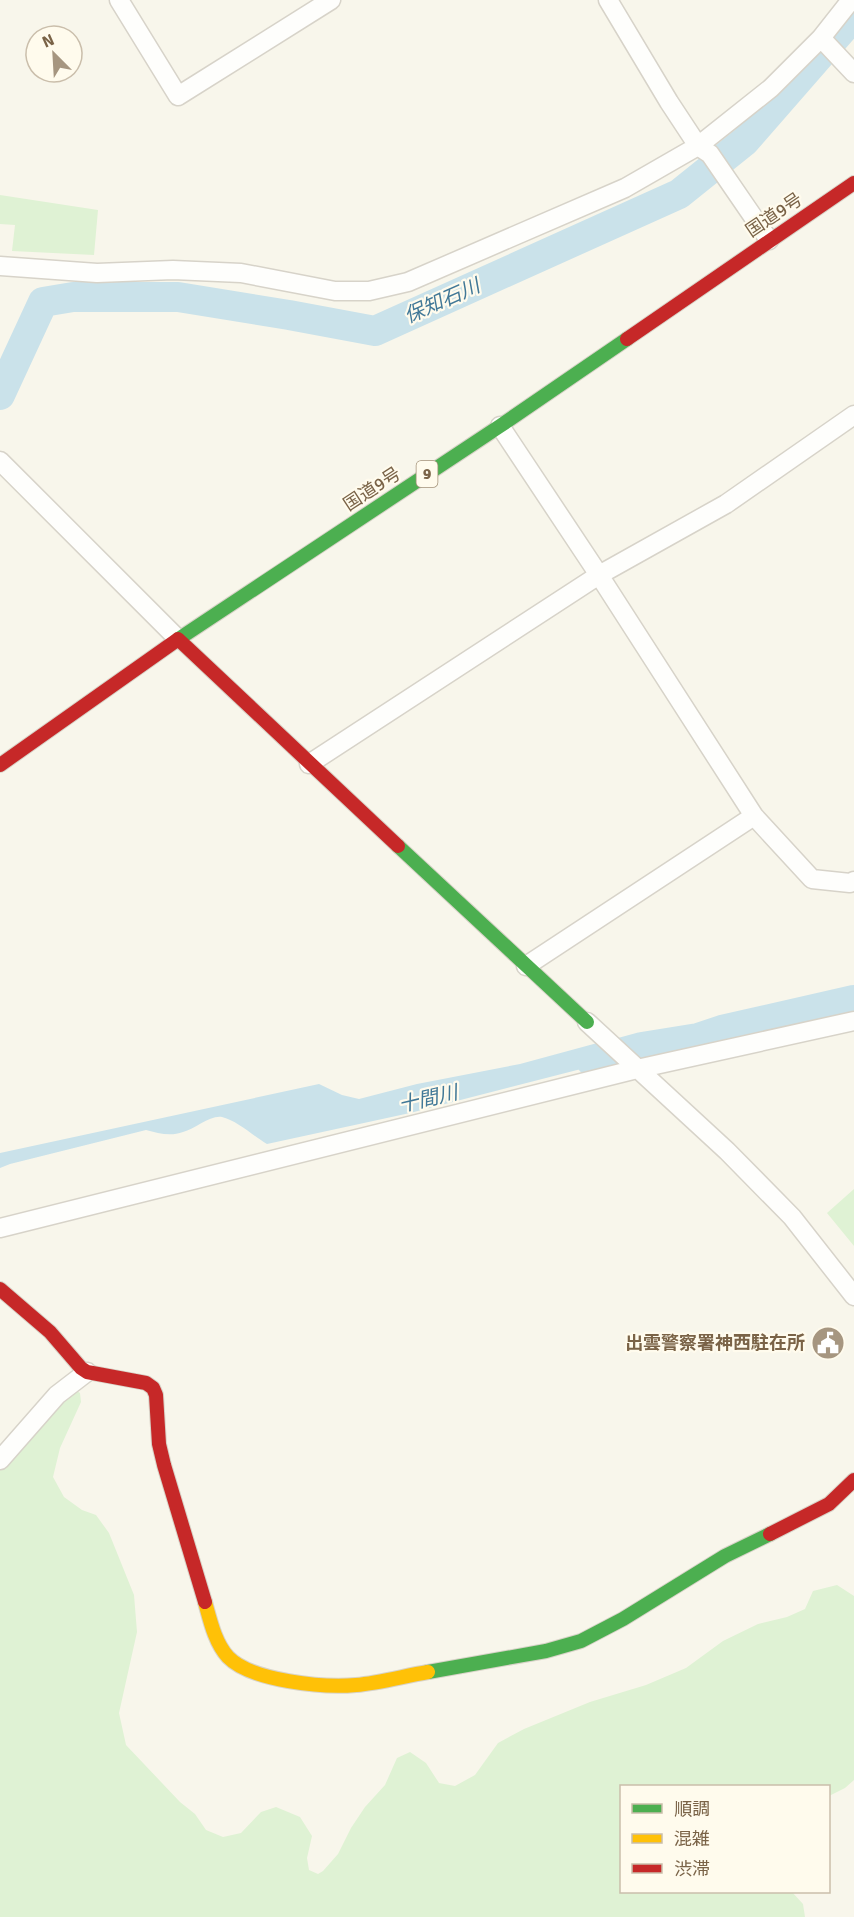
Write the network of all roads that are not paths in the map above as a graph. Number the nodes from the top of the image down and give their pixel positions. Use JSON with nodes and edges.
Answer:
{"nodes":[{"id":1,"x":119,"y":0,"type":"edge"},
{"id":2,"x":331,"y":0,"type":"edge"},
{"id":3,"x":608,"y":0,"type":"edge"},
{"id":4,"x":851,"y":0,"type":"edge"},
{"id":5,"x":821,"y":38,"type":"junction"},
{"id":6,"x":854,"y":73,"type":"edge"},
{"id":7,"x":698,"y":146,"type":"junction"},
{"id":8,"x":854,"y":183,"type":"edge"},
{"id":9,"x":769,"y":240,"type":"junction"},
{"id":10,"x":0,"y":266,"type":"edge"},
{"id":11,"x":854,"y":415,"type":"edge"},
{"id":12,"x":500,"y":426,"type":"junction"},
{"id":13,"x":0,"y":461,"type":"edge"},
{"id":14,"x":599,"y":575,"type":"junction"},
{"id":15,"x":178,"y":639,"type":"junction"},
{"id":16,"x":309,"y":764,"type":"junction"},
{"id":17,"x":0,"y":765,"type":"edge"},
{"id":18,"x":754,"y":816,"type":"junction"},
{"id":19,"x":854,"y":881,"type":"edge"},
{"id":20,"x":526,"y":966,"type":"junction"},
{"id":21,"x":854,"y":1021,"type":"edge"},
{"id":22,"x":586,"y":1022,"type":"joint"},
{"id":23,"x":634,"y":1067,"type":"junction"},
{"id":24,"x":0,"y":1228,"type":"edge"},
{"id":25,"x":0,"y":1289,"type":"edge"},
{"id":26,"x":854,"y":1296,"type":"edge"},
{"id":27,"x":87,"y":1372,"type":"junction"},
{"id":28,"x":0,"y":1460,"type":"edge"},
{"id":29,"x":854,"y":1480,"type":"edge"}],
"edges":[{"from":1,"to":2,"type":"street"},
{"from":3,"to":7,"type":"street"},
{"from":4,"to":5,"type":"street"},
{"from":5,"to":6,"type":"street"},
{"from":5,"to":7,"type":"street"},
{"from":7,"to":9,"type":"street"},
{"from":7,"to":10,"type":"street"},
{"from":8,"to":9,"type":"main road","name":"国道9号","number":"9"},
{"from":9,"to":12,"type":"main road","name":"国道9号","number":"9"},
{"from":11,"to":14,"type":"street"},
{"from":12,"to":14,"type":"street"},
{"from":12,"to":15,"type":"main road","name":"国道9号","number":"9"},
{"from":13,"to":15,"type":"street"},
{"from":14,"to":16,"type":"street"},
{"from":14,"to":18,"type":"street"},
{"from":15,"to":16,"type":"main road"},
{"from":15,"to":17,"type":"main road","name":"国道9号","number":"9"},
{"from":16,"to":20,"type":"main road"},
{"from":18,"to":19,"type":"street"},
{"from":18,"to":20,"type":"street"},
{"from":20,"to":22,"type":"main road"},
{"from":21,"to":23,"type":"street"},
{"from":22,"to":23,"type":"street"},
{"from":23,"to":24,"type":"street"},
{"from":23,"to":26,"type":"street"},
{"from":25,"to":27,"type":"main road"},
{"from":27,"to":28,"type":"street"},
{"from":27,"to":29,"type":"main road"}]}
